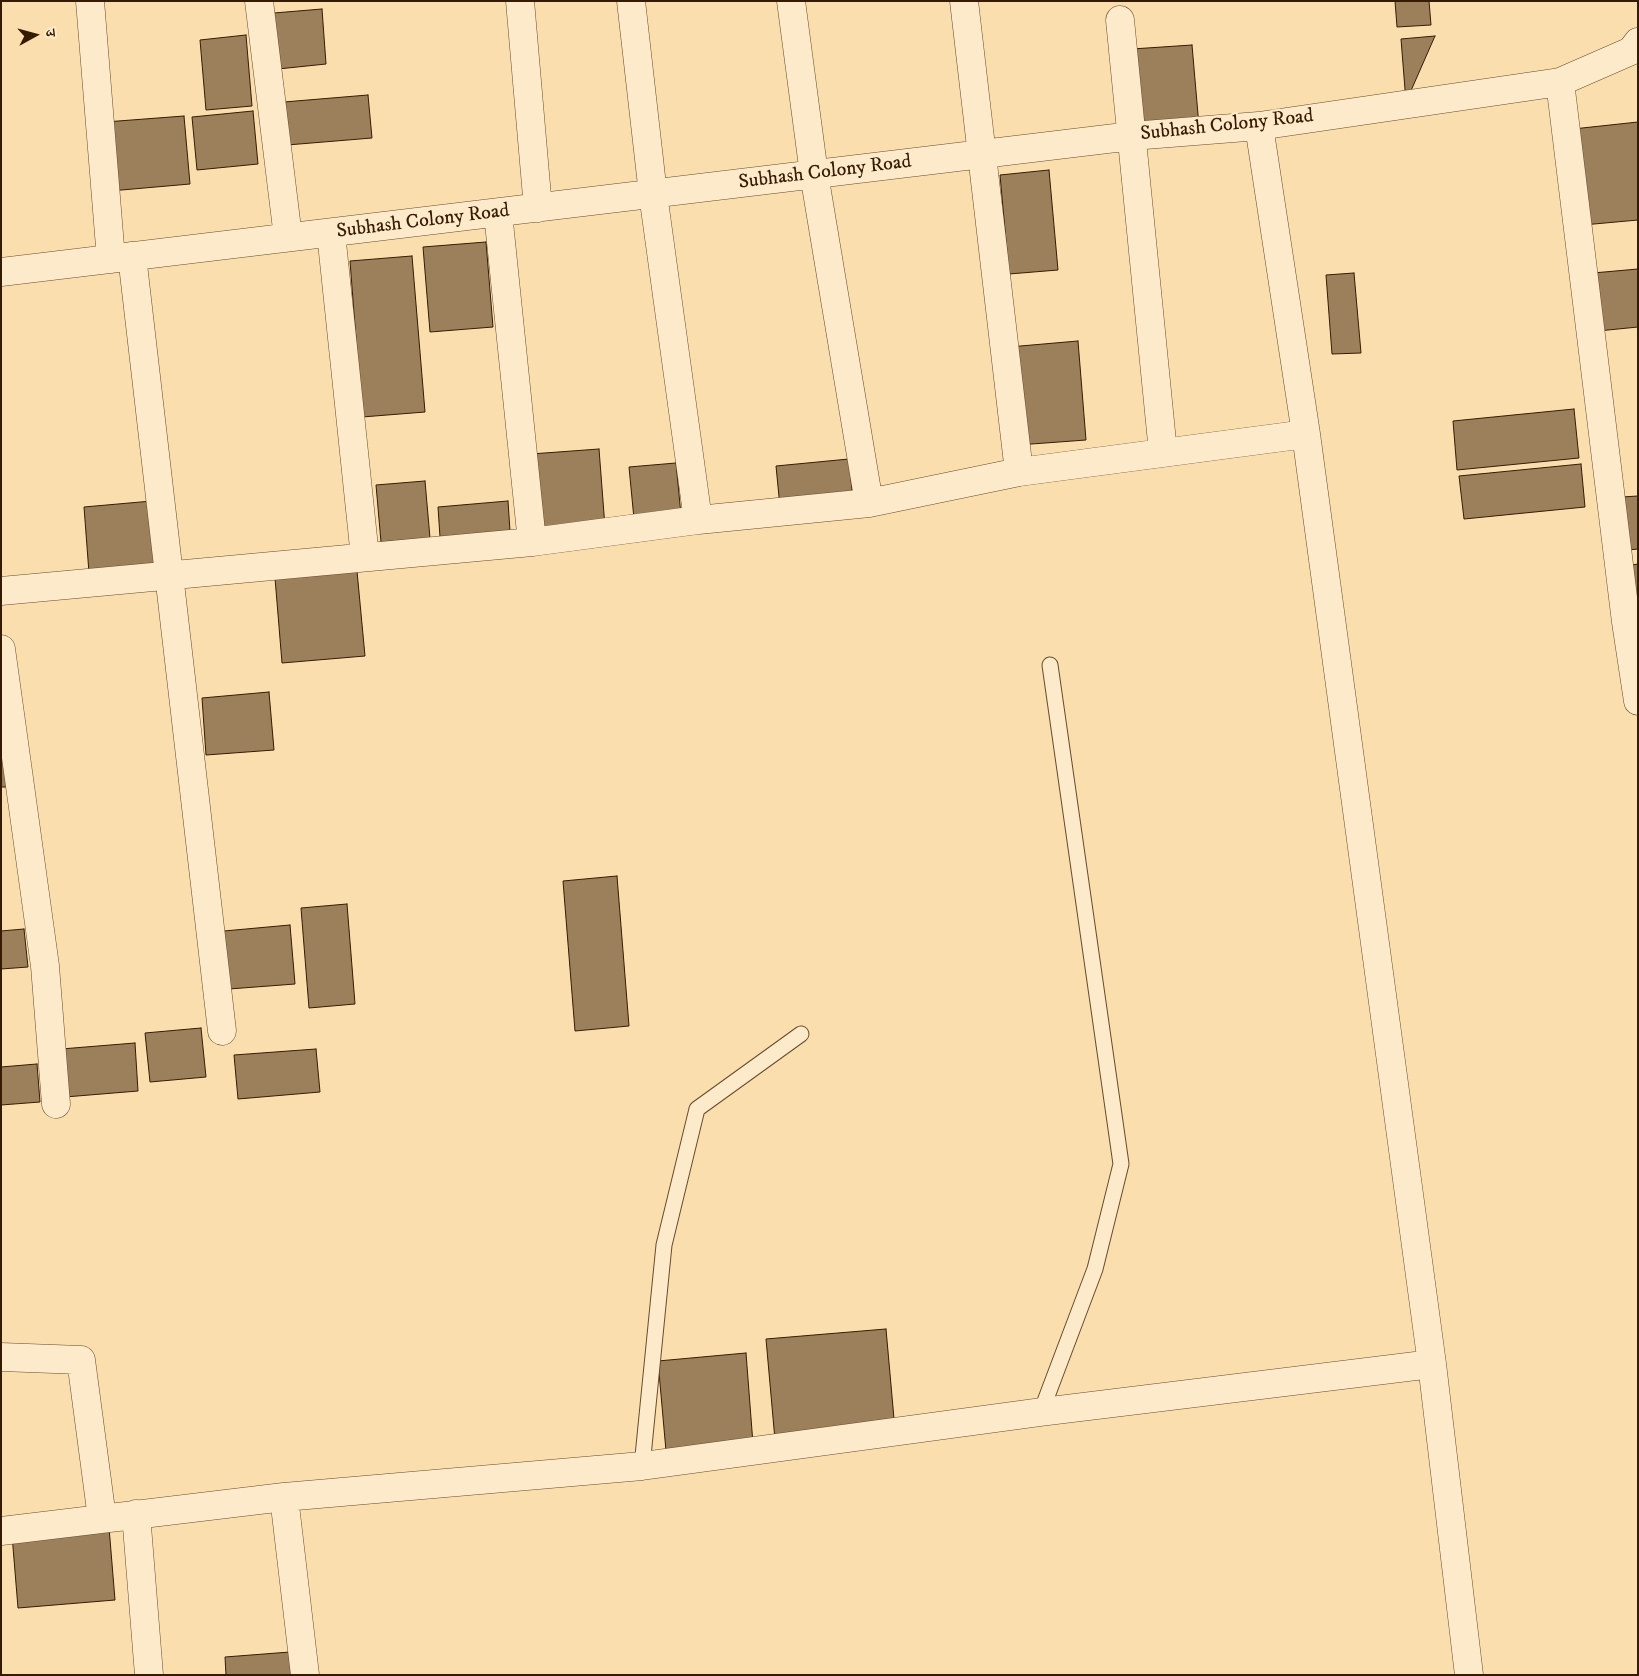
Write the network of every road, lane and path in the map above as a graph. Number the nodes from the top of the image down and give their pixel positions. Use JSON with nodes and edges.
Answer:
{"nodes":[{"id":1,"x":90,"y":1,"type":"edge"},
{"id":2,"x":259,"y":1,"type":"edge"},
{"id":3,"x":520,"y":1,"type":"edge"},
{"id":4,"x":632,"y":1,"type":"edge"},
{"id":5,"x":791,"y":1,"type":"edge"},
{"id":6,"x":964,"y":1,"type":"edge"},
{"id":7,"x":1120,"y":20,"type":"dead end"},
{"id":8,"x":1638,"y":42,"type":"edge"},
{"id":9,"x":1560,"y":82,"type":"junction"},
{"id":10,"x":1259,"y":126,"type":"junction"},
{"id":11,"x":1132,"y":136,"type":"junction"},
{"id":12,"x":982,"y":154,"type":"junction"},
{"id":13,"x":814,"y":174,"type":"junction"},
{"id":14,"x":653,"y":194,"type":"junction"},
{"id":15,"x":538,"y":208,"type":"junction"},
{"id":16,"x":498,"y":213,"type":"junction"},
{"id":17,"x":331,"y":233,"type":"junction"},
{"id":18,"x":288,"y":237,"type":"junction"},
{"id":19,"x":121,"y":257,"type":"junction"},
{"id":20,"x":1,"y":272,"type":"edge"},
{"id":21,"x":1306,"y":434,"type":"junction"},
{"id":22,"x":1163,"y":452,"type":"junction"},
{"id":23,"x":1019,"y":472,"type":"junction"},
{"id":24,"x":870,"y":503,"type":"junction"},
{"id":25,"x":698,"y":520,"type":"junction"},
{"id":26,"x":532,"y":542,"type":"junction"},
{"id":27,"x":365,"y":557,"type":"junction"},
{"id":28,"x":169,"y":575,"type":"junction"},
{"id":29,"x":1,"y":591,"type":"edge"},
{"id":30,"x":1632,"y":621,"type":"edge"},
{"id":31,"x":1,"y":649,"type":"edge"},
{"id":32,"x":1050,"y":665,"type":"dead end"},
{"id":33,"x":1638,"y":701,"type":"edge"},
{"id":34,"x":222,"y":1031,"type":"dead end"},
{"id":35,"x":801,"y":1034,"type":"dead end"},
{"id":36,"x":56,"y":1104,"type":"dead end"},
{"id":37,"x":1,"y":1357,"type":"edge"},
{"id":38,"x":1432,"y":1364,"type":"junction"},
{"id":39,"x":1041,"y":1412,"type":"junction"},
{"id":40,"x":642,"y":1466,"type":"junction"},
{"id":41,"x":284,"y":1497,"type":"junction"},
{"id":42,"x":136,"y":1514,"type":"junction"},
{"id":43,"x":102,"y":1518,"type":"junction"},
{"id":44,"x":1,"y":1531,"type":"edge"},
{"id":45,"x":148,"y":1675,"type":"edge"},
{"id":46,"x":304,"y":1675,"type":"edge"},
{"id":47,"x":1469,"y":1675,"type":"edge"}],
"edges":[{"from":1,"to":19,"type":"street"},
{"from":2,"to":18,"type":"street"},
{"from":3,"to":15,"type":"street"},
{"from":4,"to":14,"type":"street"},
{"from":5,"to":13,"type":"street"},
{"from":6,"to":12,"type":"street"},
{"from":7,"to":11,"type":"street"},
{"from":8,"to":9,"type":"street","name":"Subhash Colony Road"},
{"from":9,"to":10,"type":"street","name":"Subhash Colony Road"},
{"from":9,"to":30,"type":"street"},
{"from":10,"to":11,"type":"street","name":"Subhash Colony Road"},
{"from":10,"to":21,"type":"street"},
{"from":11,"to":12,"type":"street","name":"Subhash Colony Road"},
{"from":11,"to":22,"type":"street"},
{"from":12,"to":13,"type":"street","name":"Subhash Colony Road"},
{"from":12,"to":23,"type":"street"},
{"from":13,"to":14,"type":"street","name":"Subhash Colony Road"},
{"from":13,"to":24,"type":"street"},
{"from":14,"to":15,"type":"street","name":"Subhash Colony Road"},
{"from":14,"to":25,"type":"street"},
{"from":15,"to":16,"type":"street","name":"Subhash Colony Road"},
{"from":16,"to":17,"type":"street","name":"Subhash Colony Road"},
{"from":16,"to":26,"type":"street"},
{"from":17,"to":18,"type":"street","name":"Subhash Colony Road"},
{"from":17,"to":27,"type":"street"},
{"from":18,"to":19,"type":"street","name":"Subhash Colony Road"},
{"from":19,"to":20,"type":"street","name":"Subhash Colony Road"},
{"from":19,"to":28,"type":"street"},
{"from":21,"to":22,"type":"street"},
{"from":21,"to":38,"type":"street"},
{"from":22,"to":23,"type":"street"},
{"from":23,"to":24,"type":"street"},
{"from":24,"to":25,"type":"street"},
{"from":25,"to":26,"type":"street"},
{"from":26,"to":27,"type":"street"},
{"from":27,"to":28,"type":"street"},
{"from":28,"to":29,"type":"street"},
{"from":28,"to":34,"type":"street"},
{"from":30,"to":33,"type":"street"},
{"from":31,"to":36,"type":"street"},
{"from":32,"to":39,"type":"lane"},
{"from":35,"to":40,"type":"lane"},
{"from":37,"to":43,"type":"street"},
{"from":38,"to":39,"type":"street"},
{"from":38,"to":47,"type":"street"},
{"from":39,"to":40,"type":"street"},
{"from":40,"to":41,"type":"street"},
{"from":41,"to":42,"type":"street"},
{"from":41,"to":46,"type":"street"},
{"from":42,"to":43,"type":"street"},
{"from":42,"to":45,"type":"street"},
{"from":43,"to":44,"type":"street"}]}
